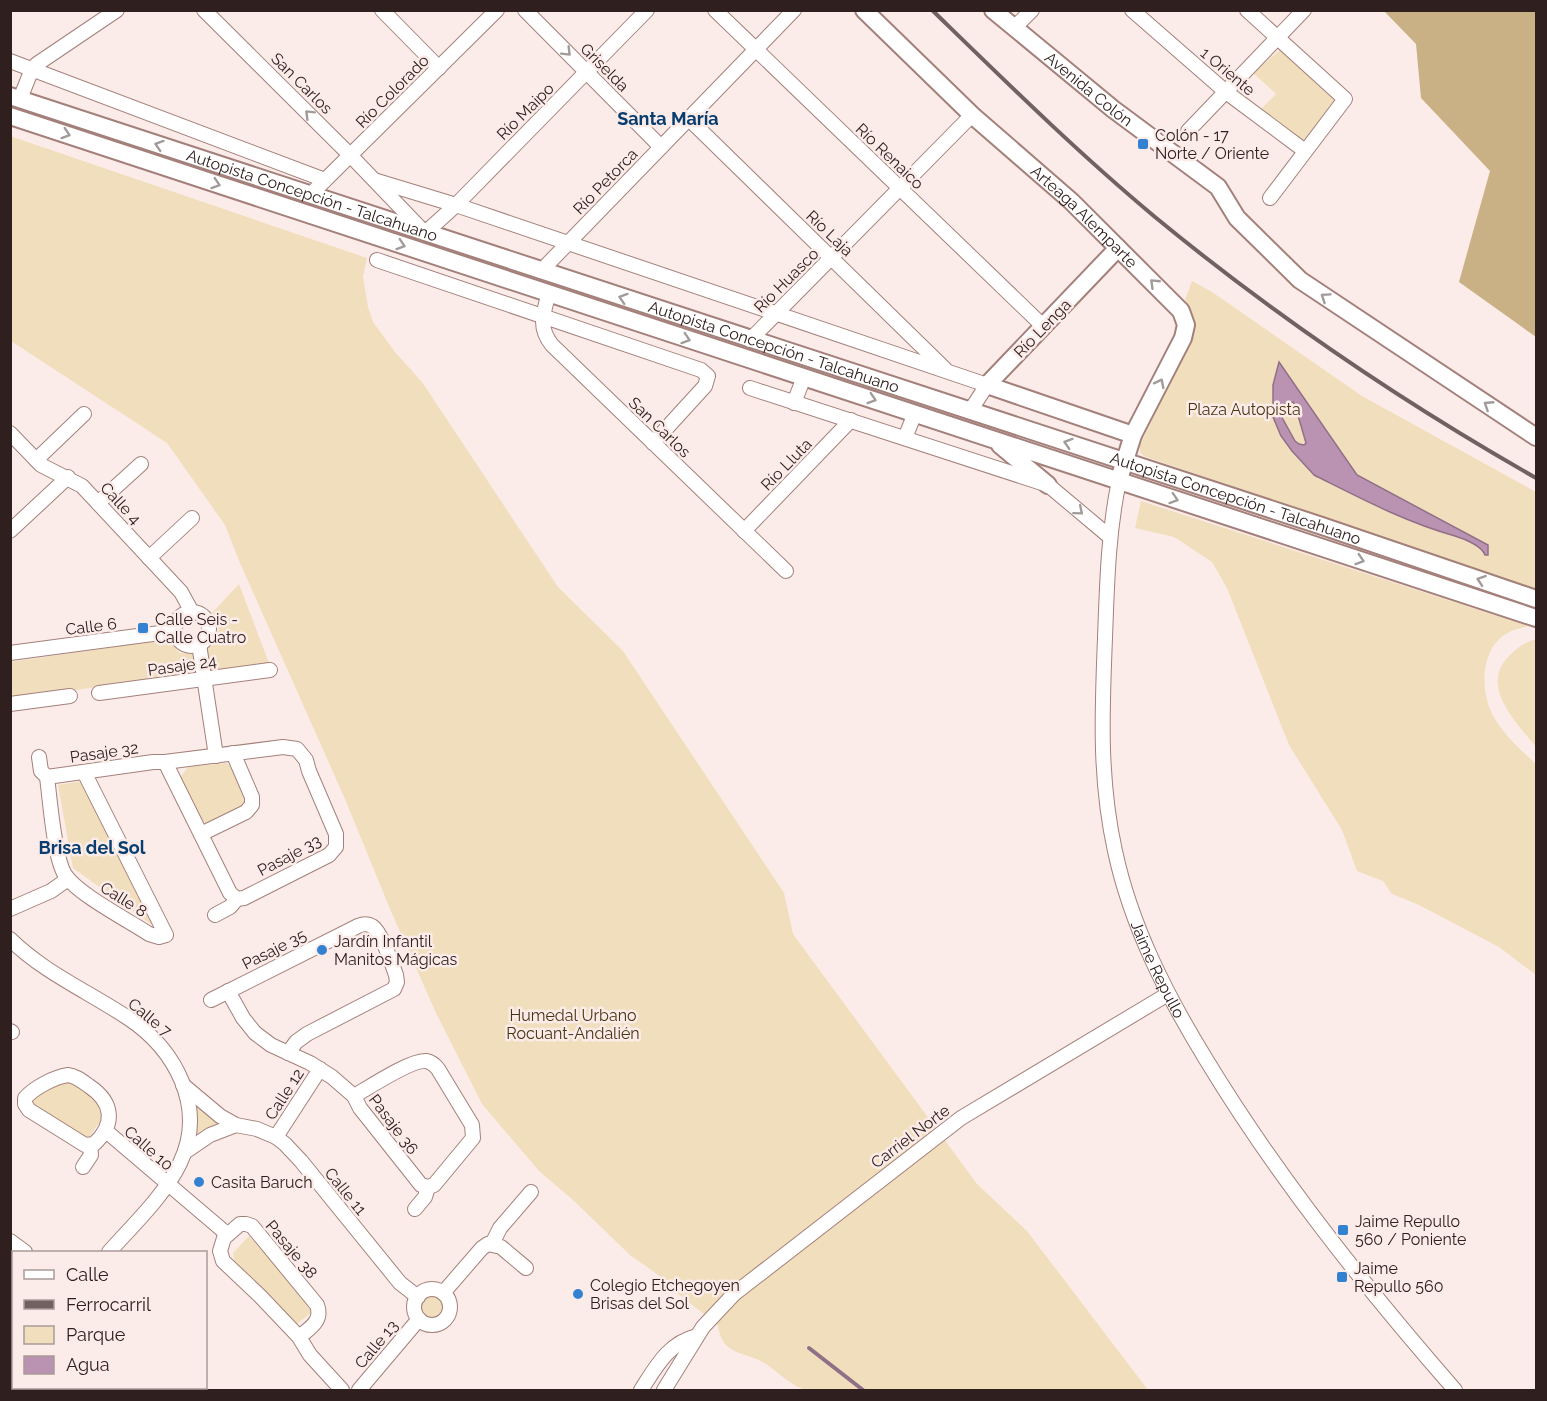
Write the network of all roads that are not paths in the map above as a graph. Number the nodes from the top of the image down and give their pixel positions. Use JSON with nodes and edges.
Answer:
{"nodes":[{"id":1,"x":117,"y":10,"type":"edge"},
{"id":2,"x":204,"y":10,"type":"edge"},
{"id":3,"x":382,"y":10,"type":"edge"},
{"id":4,"x":497,"y":10,"type":"edge"},
{"id":5,"x":525,"y":10,"type":"edge"},
{"id":6,"x":647,"y":10,"type":"edge"},
{"id":7,"x":715,"y":10,"type":"edge"},
{"id":8,"x":794,"y":10,"type":"edge"},
{"id":9,"x":864,"y":10,"type":"edge"},
{"id":10,"x":993,"y":10,"type":"edge"},
{"id":11,"x":1032,"y":10,"type":"edge"},
{"id":12,"x":1132,"y":10,"type":"edge"},
{"id":13,"x":1247,"y":10,"type":"edge"},
{"id":14,"x":1304,"y":10,"type":"edge"},
{"id":15,"x":1014,"y":28,"type":"junction"},
{"id":16,"x":1278,"y":38,"type":"junction"},
{"id":17,"x":756,"y":50,"type":"junction"},
{"id":18,"x":10,"y":61,"type":"edge"},
{"id":19,"x":439,"y":68,"type":"junction"},
{"id":20,"x":32,"y":69,"type":"junction"},
{"id":21,"x":587,"y":72,"type":"junction"},
{"id":22,"x":1226,"y":92,"type":"junction"},
{"id":23,"x":15,"y":98,"type":"edge"},
{"id":24,"x":10,"y":116,"type":"edge"},
{"id":25,"x":972,"y":116,"type":"junction"},
{"id":26,"x":689,"y":118,"type":"junction"},
{"id":27,"x":1188,"y":131,"type":"dead end"},
{"id":28,"x":662,"y":147,"type":"junction"},
{"id":29,"x":1305,"y":151,"type":"junction"},
{"id":30,"x":350,"y":155,"type":"junction"},
{"id":31,"x":325,"y":180,"type":"junction"},
{"id":32,"x":376,"y":181,"type":"junction"},
{"id":33,"x":900,"y":188,"type":"junction"},
{"id":34,"x":310,"y":195,"type":"junction"},
{"id":35,"x":1270,"y":198,"type":"dead end"},
{"id":36,"x":456,"y":205,"type":"junction"},
{"id":37,"x":425,"y":233,"type":"junction"},
{"id":38,"x":568,"y":243,"type":"junction"},
{"id":39,"x":1118,"y":248,"type":"junction"},
{"id":40,"x":831,"y":257,"type":"junction"},
{"id":41,"x":377,"y":260,"type":"dead end"},
{"id":42,"x":541,"y":271,"type":"junction"},
{"id":43,"x":549,"y":293,"type":"junction"},
{"id":44,"x":776,"y":313,"type":"junction"},
{"id":45,"x":542,"y":316,"type":"junction"},
{"id":46,"x":1043,"y":326,"type":"junction"},
{"id":47,"x":750,"y":340,"type":"junction"},
{"id":48,"x":948,"y":372,"type":"junction"},
{"id":49,"x":804,"y":377,"type":"junction"},
{"id":50,"x":987,"y":385,"type":"junction"},
{"id":51,"x":750,"y":388,"type":"dead end"},
{"id":52,"x":794,"y":403,"type":"junction"},
{"id":53,"x":970,"y":411,"type":"junction"},
{"id":54,"x":915,"y":413,"type":"junction"},
{"id":55,"x":84,"y":414,"type":"dead end"},
{"id":56,"x":851,"y":420,"type":"junction"},
{"id":57,"x":10,"y":433,"type":"edge"},
{"id":58,"x":1133,"y":435,"type":"junction"},
{"id":59,"x":1536,"y":436,"type":"edge"},
{"id":60,"x":989,"y":437,"type":"junction"},
{"id":61,"x":905,"y":438,"type":"junction"},
{"id":62,"x":653,"y":443,"type":"junction"},
{"id":63,"x":36,"y":460,"type":"junction"},
{"id":64,"x":1124,"y":462,"type":"junction"},
{"id":65,"x":141,"y":464,"type":"dead end"},
{"id":66,"x":68,"y":477,"type":"junction"},
{"id":67,"x":1119,"y":481,"type":"junction"},
{"id":68,"x":1048,"y":485,"type":"junction"},
{"id":69,"x":99,"y":503,"type":"junction"},
{"id":70,"x":192,"y":518,"type":"dead end"},
{"id":71,"x":10,"y":531,"type":"edge"},
{"id":72,"x":744,"y":531,"type":"junction"},
{"id":73,"x":1110,"y":537,"type":"junction"},
{"id":74,"x":149,"y":558,"type":"junction"},
{"id":75,"x":786,"y":571,"type":"dead end"},
{"id":76,"x":1536,"y":599,"type":"edge"},
{"id":77,"x":192,"y":612,"type":"junction"},
{"id":78,"x":1536,"y":618,"type":"edge"},
{"id":79,"x":176,"y":631,"type":"junction"},
{"id":80,"x":199,"y":644,"type":"junction"},
{"id":81,"x":10,"y":653,"type":"edge"},
{"id":82,"x":270,"y":670,"type":"dead end"},
{"id":83,"x":205,"y":679,"type":"junction"},
{"id":84,"x":99,"y":693,"type":"dead end"},
{"id":85,"x":70,"y":696,"type":"dead end"},
{"id":86,"x":10,"y":704,"type":"edge"},
{"id":87,"x":233,"y":753,"type":"junction"},
{"id":88,"x":216,"y":756,"type":"junction"},
{"id":89,"x":39,"y":757,"type":"dead end"},
{"id":90,"x":165,"y":762,"type":"junction"},
{"id":91,"x":84,"y":772,"type":"junction"},
{"id":92,"x":47,"y":777,"type":"junction"},
{"id":93,"x":201,"y":834,"type":"junction"},
{"id":94,"x":68,"y":879,"type":"junction"},
{"id":95,"x":237,"y":899,"type":"junction"},
{"id":96,"x":10,"y":909,"type":"edge"},
{"id":97,"x":215,"y":915,"type":"dead end"},
{"id":98,"x":10,"y":939,"type":"edge"},
{"id":99,"x":228,"y":991,"type":"junction"},
{"id":100,"x":1168,"y":994,"type":"junction"},
{"id":101,"x":211,"y":1000,"type":"dead end"},
{"id":102,"x":288,"y":1053,"type":"junction"},
{"id":103,"x":320,"y":1069,"type":"junction"},
{"id":104,"x":183,"y":1085,"type":"junction"},
{"id":105,"x":354,"y":1096,"type":"junction"},
{"id":106,"x":18,"y":1101,"type":"edge"},
{"id":107,"x":236,"y":1125,"type":"junction"},
{"id":108,"x":106,"y":1131,"type":"junction"},
{"id":109,"x":276,"y":1137,"type":"junction"},
{"id":110,"x":90,"y":1146,"type":"junction"},
{"id":111,"x":184,"y":1152,"type":"junction"},
{"id":112,"x":83,"y":1167,"type":"dead end"},
{"id":113,"x":166,"y":1184,"type":"junction"},
{"id":114,"x":428,"y":1187,"type":"junction"},
{"id":115,"x":531,"y":1192,"type":"dead end"},
{"id":116,"x":415,"y":1209,"type":"dead end"},
{"id":117,"x":227,"y":1234,"type":"junction"},
{"id":118,"x":10,"y":1241,"type":"edge"},
{"id":119,"x":492,"y":1244,"type":"junction"},
{"id":120,"x":25,"y":1251,"type":"edge"},
{"id":121,"x":110,"y":1251,"type":"edge"},
{"id":122,"x":526,"y":1268,"type":"dead end"},
{"id":123,"x":443,"y":1293,"type":"junction"},
{"id":124,"x":418,"y":1297,"type":"junction"},
{"id":125,"x":419,"y":1319,"type":"junction"},
{"id":126,"x":697,"y":1336,"type":"junction"},
{"id":127,"x":298,"y":1337,"type":"junction"},
{"id":128,"x":342,"y":1390,"type":"edge"},
{"id":129,"x":359,"y":1390,"type":"edge"},
{"id":130,"x":641,"y":1390,"type":"edge"},
{"id":131,"x":664,"y":1390,"type":"edge"},
{"id":132,"x":1455,"y":1390,"type":"edge"}],
"edges":[{"from":1,"to":20,"type":"street"},
{"from":30,"to":2,"type":"street","name":"San Carlos","one_way":true},
{"from":3,"to":19,"type":"street"},
{"from":4,"to":19,"type":"street","name":"Río Colorado"},
{"from":5,"to":21,"type":"street","name":"Griselda","one_way":true},
{"from":6,"to":21,"type":"street","name":"Río Maipo"},
{"from":7,"to":17,"type":"street","name":"Río Renaico"},
{"from":8,"to":17,"type":"street","name":"Río Petorca"},
{"from":9,"to":25,"type":"main road","name":"Arteaga Alemparte"},
{"from":10,"to":15,"type":"main road","name":"Avenida Colón"},
{"from":11,"to":15,"type":"street"},
{"from":12,"to":22,"type":"street","name":"1 Oriente"},
{"from":13,"to":16,"type":"street"},
{"from":14,"to":16,"type":"street"},
{"from":59,"to":15,"type":"main road","name":"Avenida Colón","one_way":true},
{"from":16,"to":22,"type":"street"},
{"from":16,"to":29,"type":"street"},
{"from":17,"to":26,"type":"street","name":"Río Petorca"},
{"from":17,"to":33,"type":"street","name":"Río Renaico"},
{"from":18,"to":20,"type":"street"},
{"from":19,"to":30,"type":"street","name":"Río Colorado"},
{"from":20,"to":23,"type":"street"},
{"from":20,"to":31,"type":"street"},
{"from":21,"to":28,"type":"street","name":"Griselda"},
{"from":21,"to":36,"type":"street","name":"Río Maipo"},
{"from":22,"to":27,"type":"street"},
{"from":22,"to":29,"type":"street","name":"1 Oriente"},
{"from":34,"to":23,"type":"main road","name":"Autopista Concepción - Talcahuano","one_way":true},
{"from":24,"to":43,"type":"main road","name":"Autopista Concepción - Talcahuano","one_way":true},
{"from":25,"to":33,"type":"street","name":"Río Huasco"},
{"from":25,"to":39,"type":"main road","name":"Arteaga Alemparte"},
{"from":26,"to":28,"type":"street","name":"Río Petorca"},
{"from":26,"to":40,"type":"street","name":"Río Laja"},
{"from":28,"to":38,"type":"street","name":"Río Petorca"},
{"from":29,"to":35,"type":"street"},
{"from":30,"to":31,"type":"street","name":"Río Colorado"},
{"from":30,"to":32,"type":"street","name":"San Carlos"},
{"from":31,"to":34,"type":"street","name":"Río Colorado"},
{"from":32,"to":36,"type":"street"},
{"from":32,"to":37,"type":"street","name":"San Carlos"},
{"from":33,"to":40,"type":"street","name":"Río Huasco"},
{"from":33,"to":46,"type":"street","name":"Río Renaico"},
{"from":34,"to":37,"type":"main road","name":"Autopista Concepción - Talcahuano"},
{"from":36,"to":37,"type":"street","name":"Río Maipo"},
{"from":36,"to":38,"type":"street"},
{"from":37,"to":42,"type":"main road","name":"Autopista Concepción - Talcahuano"},
{"from":38,"to":42,"type":"street","name":"Río Petorca"},
{"from":38,"to":44,"type":"street"},
{"from":39,"to":46,"type":"main road","name":"Río Lenga"},
{"from":58,"to":39,"type":"main road","name":"Arteaga Alemparte","one_way":true},
{"from":40,"to":44,"type":"street","name":"Río Huasco"},
{"from":40,"to":48,"type":"street","name":"Río Laja"},
{"from":41,"to":45,"type":"street"},
{"from":47,"to":42,"type":"main road","name":"Autopista Concepción - Talcahuano","one_way":true},
{"from":43,"to":45,"type":"street"},
{"from":43,"to":49,"type":"main road","name":"Autopista Concepción - Talcahuano","one_way":true},
{"from":44,"to":47,"type":"street","name":"Río Huasco"},
{"from":44,"to":48,"type":"street"},
{"from":45,"to":62,"type":"street","name":"San Carlos"},
{"from":45,"to":62,"type":"street"},
{"from":46,"to":50,"type":"main road","name":"Río Lenga"},
{"from":47,"to":53,"type":"main road","name":"Autopista Concepción - Talcahuano"},
{"from":48,"to":50,"type":"street"},
{"from":49,"to":52,"type":"street"},
{"from":49,"to":54,"type":"main road","name":"Autopista Concepción - Talcahuano","one_way":true},
{"from":50,"to":53,"type":"street","name":"Río Lenga"},
{"from":50,"to":58,"type":"main road"},
{"from":51,"to":52,"type":"street"},
{"from":52,"to":56,"type":"street"},
{"from":64,"to":53,"type":"main road","name":"Autopista Concepción - Talcahuano","one_way":true},
{"from":54,"to":60,"type":"main road","name":"Autopista Concepción - Talcahuano"},
{"from":54,"to":61,"type":"street"},
{"from":55,"to":63,"type":"street"},
{"from":56,"to":61,"type":"street"},
{"from":56,"to":72,"type":"street","name":"Río Lluta"},
{"from":57,"to":63,"type":"street","name":"Calle 4"},
{"from":58,"to":64,"type":"main road","name":"Arteaga Alemparte"},
{"from":60,"to":67,"type":"main road","name":"Autopista Concepción - Talcahuano"},
{"from":60,"to":68,"type":"main road"},
{"from":61,"to":68,"type":"street"},
{"from":62,"to":72,"type":"street","name":"San Carlos"},
{"from":63,"to":66,"type":"street","name":"Calle 4"},
{"from":64,"to":67,"type":"main road","name":"Jaime Repullo"},
{"from":76,"to":64,"type":"main road","name":"Autopista Concepción - Talcahuano","one_way":true},
{"from":65,"to":69,"type":"street"},
{"from":66,"to":69,"type":"street","name":"Calle 4"},
{"from":66,"to":71,"type":"street"},
{"from":67,"to":73,"type":"street","name":"Jaime Repullo"},
{"from":67,"to":78,"type":"main road","name":"Autopista Concepción - Talcahuano","one_way":true},
{"from":68,"to":73,"type":"street","one_way":true},
{"from":69,"to":74,"type":"street","name":"Calle 4"},
{"from":70,"to":74,"type":"street"},
{"from":72,"to":75,"type":"street","name":"San Carlos"},
{"from":73,"to":100,"type":"street","name":"Jaime Repullo"},
{"from":74,"to":77,"type":"street","name":"Calle 4"},
{"from":77,"to":79,"type":"street"},
{"from":77,"to":80,"type":"street","name":"Calle 4"},
{"from":79,"to":80,"type":"street"},
{"from":79,"to":81,"type":"street","name":"Calle 6"},
{"from":80,"to":83,"type":"street","name":"Calle 4"},
{"from":82,"to":83,"type":"street","name":"Pasaje 24"},
{"from":83,"to":84,"type":"street","name":"Pasaje 24"},
{"from":83,"to":88,"type":"street","name":"Calle 4"},
{"from":85,"to":86,"type":"street"},
{"from":87,"to":88,"type":"street"},
{"from":87,"to":93,"type":"street"},
{"from":87,"to":95,"type":"street","name":"Pasaje 33"},
{"from":88,"to":90,"type":"street"},
{"from":89,"to":92,"type":"street"},
{"from":90,"to":91,"type":"street","name":"Pasaje 32"},
{"from":90,"to":93,"type":"street"},
{"from":91,"to":92,"type":"street","name":"Pasaje 32"},
{"from":91,"to":94,"type":"street","name":"Calle 8"},
{"from":92,"to":94,"type":"street"},
{"from":93,"to":95,"type":"street"},
{"from":94,"to":96,"type":"street"},
{"from":95,"to":97,"type":"street","name":"Pasaje 33"},
{"from":98,"to":104,"type":"street","name":"Calle 7"},
{"from":99,"to":101,"type":"street","name":"Pasaje 35"},
{"from":99,"to":102,"type":"street","name":"Calle 12"},
{"from":99,"to":102,"type":"street","name":"Pasaje 35"},
{"from":100,"to":126,"type":"street","name":"Carriel Norte"},
{"from":100,"to":132,"type":"street","name":"Jaime Repullo"},
{"from":102,"to":103,"type":"street","name":"Calle 12"},
{"from":103,"to":105,"type":"street","name":"Calle 12"},
{"from":103,"to":109,"type":"street","name":"Calle 12"},
{"from":104,"to":107,"type":"street","name":"Calle 11"},
{"from":104,"to":111,"type":"street","name":"Calle 7"},
{"from":105,"to":114,"type":"street","name":"Pasaje 36"},
{"from":105,"to":114,"type":"street","name":"Pasaje 36"},
{"from":106,"to":108,"type":"street"},
{"from":106,"to":110,"type":"street"},
{"from":107,"to":109,"type":"street","name":"Calle 11"},
{"from":107,"to":111,"type":"street"},
{"from":108,"to":110,"type":"street"},
{"from":108,"to":113,"type":"street","name":"Calle 10"},
{"from":109,"to":124,"type":"street","name":"Calle 11"},
{"from":110,"to":112,"type":"street"},
{"from":111,"to":113,"type":"street","name":"Calle 7"},
{"from":113,"to":117,"type":"street","name":"Calle 10"},
{"from":113,"to":121,"type":"street","name":"Calle 7"},
{"from":114,"to":116,"type":"street","name":"Pasaje 36"},
{"from":115,"to":119,"type":"street"},
{"from":117,"to":127,"type":"street"},
{"from":117,"to":127,"type":"street","name":"Pasaje 38"},
{"from":118,"to":120,"type":"street"},
{"from":119,"to":122,"type":"street"},
{"from":119,"to":123,"type":"street"},
{"from":123,"to":124,"type":"street"},
{"from":123,"to":125,"type":"street","name":"Calle 13"},
{"from":124,"to":125,"type":"street","name":"Calle 13"},
{"from":125,"to":129,"type":"street","name":"Calle 13"},
{"from":126,"to":130,"type":"street","name":"Carriel Norte"},
{"from":126,"to":131,"type":"street","name":"Carriel Norte"},
{"from":127,"to":128,"type":"street"}]}
